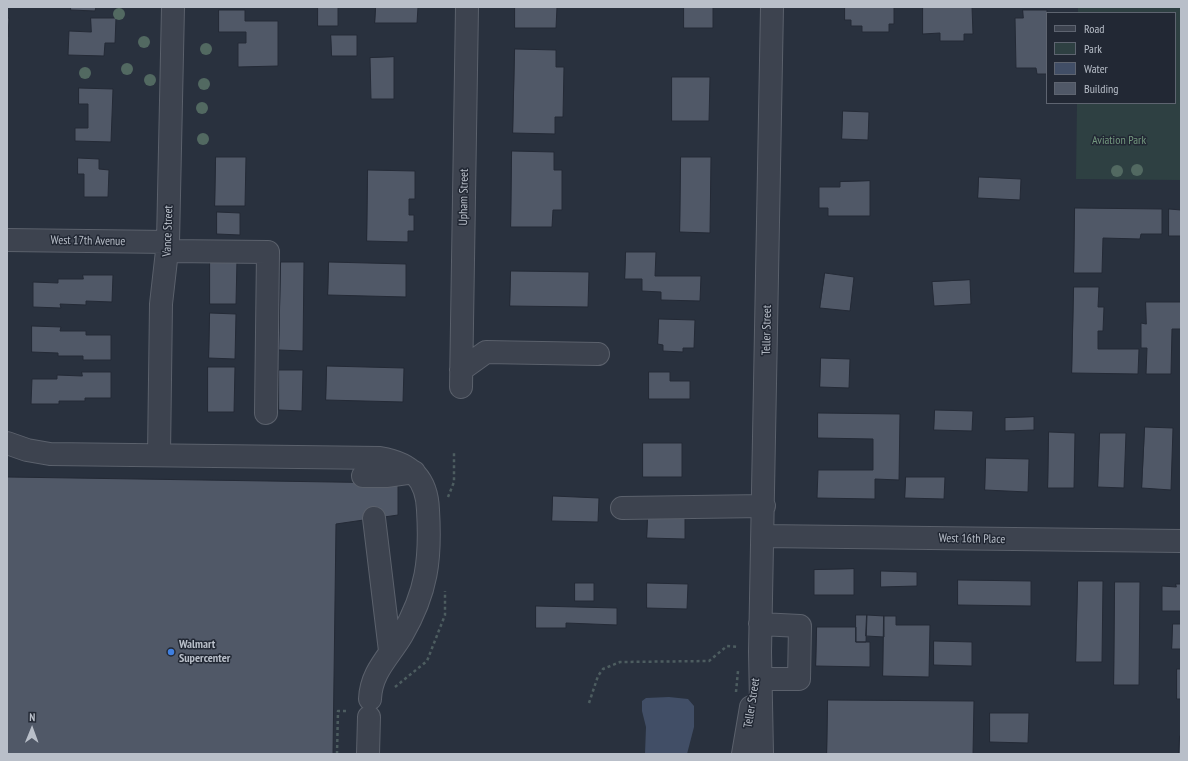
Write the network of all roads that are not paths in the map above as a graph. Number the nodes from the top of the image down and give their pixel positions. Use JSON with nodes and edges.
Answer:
{"nodes":[{"id":1,"x":173,"y":7,"type":"edge"},
{"id":2,"x":467,"y":7,"type":"edge"},
{"id":3,"x":772,"y":7,"type":"edge"},
{"id":4,"x":7,"y":240,"type":"edge"},
{"id":5,"x":168,"y":246,"type":"junction"},
{"id":6,"x":598,"y":354,"type":"dead end"},
{"id":7,"x":266,"y":412,"type":"dead end"},
{"id":8,"x":7,"y":443,"type":"edge"},
{"id":9,"x":50,"y":454,"type":"junction"},
{"id":10,"x":7,"y":455,"type":"edge"},
{"id":11,"x":159,"y":455,"type":"junction"},
{"id":12,"x":414,"y":472,"type":"junction"},
{"id":13,"x":363,"y":476,"type":"dead end"},
{"id":14,"x":764,"y":506,"type":"junction"},
{"id":15,"x":622,"y":508,"type":"dead end"},
{"id":16,"x":374,"y":518,"type":"dead end"},
{"id":17,"x":763,"y":536,"type":"junction"},
{"id":18,"x":1181,"y":541,"type":"edge"},
{"id":19,"x":755,"y":643,"type":"junction"},
{"id":20,"x":390,"y":651,"type":"junction"},
{"id":21,"x":761,"y":679,"type":"junction"},
{"id":22,"x":368,"y":754,"type":"edge"},
{"id":23,"x":743,"y":754,"type":"edge"},
{"id":24,"x":762,"y":754,"type":"edge"}],
"edges":[{"from":1,"to":5,"type":"street","name":"Vance Street"},
{"from":2,"to":6,"type":"street","name":"Upham Street"},
{"from":3,"to":14,"type":"street","name":"Teller Street"},
{"from":4,"to":5,"type":"street","name":"West 17th Avenue"},
{"from":5,"to":7,"type":"street","name":"West 17th Avenue"},
{"from":5,"to":11,"type":"street","name":"Vance Street"},
{"from":8,"to":9,"type":"street"},
{"from":9,"to":10,"type":"street"},
{"from":9,"to":11,"type":"street"},
{"from":11,"to":12,"type":"street"},
{"from":12,"to":13,"type":"street"},
{"from":12,"to":20,"type":"street"},
{"from":14,"to":15,"type":"street"},
{"from":14,"to":17,"type":"street","name":"Teller Street"},
{"from":16,"to":20,"type":"street"},
{"from":17,"to":18,"type":"street","name":"West 16th Place"},
{"from":17,"to":19,"type":"street","name":"Teller Street"},
{"from":19,"to":21,"type":"street","name":"Teller Street"},
{"from":19,"to":21,"type":"street"},
{"from":19,"to":23,"type":"street","name":"Teller Street"},
{"from":20,"to":22,"type":"street"},
{"from":21,"to":24,"type":"street","name":"Teller Street"}]}
